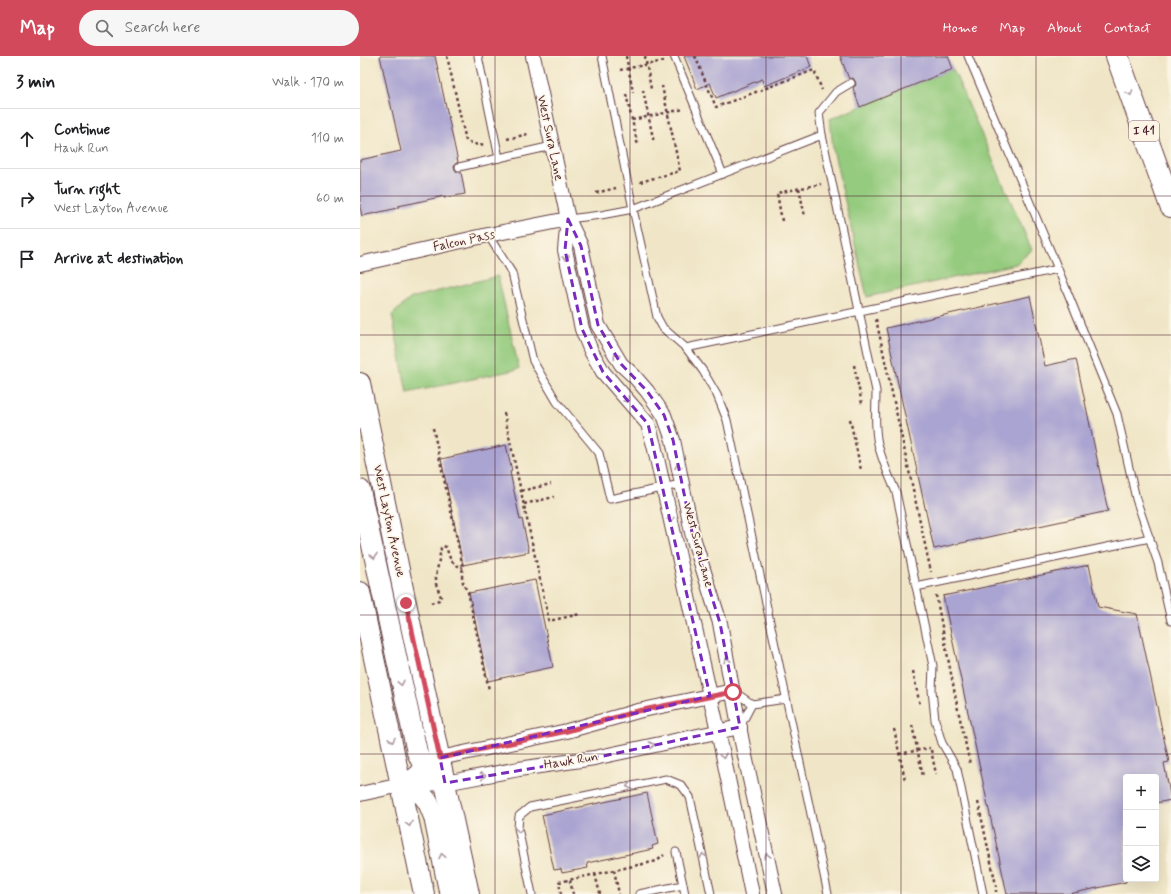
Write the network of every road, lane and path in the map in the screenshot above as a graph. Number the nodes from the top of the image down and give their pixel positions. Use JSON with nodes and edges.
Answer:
{"nodes":[{"id":1,"x":447,"y":56,"type":"edge"},
{"id":2,"x":478,"y":56,"type":"edge"},
{"id":3,"x":533,"y":56,"type":"edge"},
{"id":4,"x":602,"y":56,"type":"edge"},
{"id":5,"x":626,"y":56,"type":"edge"},
{"id":6,"x":644,"y":56,"type":"edge"},
{"id":7,"x":674,"y":56,"type":"edge"},
{"id":8,"x":696,"y":56,"type":"edge"},
{"id":9,"x":968,"y":56,"type":"edge"},
{"id":10,"x":1117,"y":56,"type":"edge"},
{"id":11,"x":646,"y":64,"type":"junction"},
{"id":12,"x":628,"y":68,"type":"junction"},
{"id":13,"x":620,"y":70,"type":"dead end"},
{"id":14,"x":851,"y":83,"type":"dead end"},
{"id":15,"x":662,"y":86,"type":"dead end"},
{"id":16,"x":651,"y":89,"type":"dead end"},
{"id":17,"x":643,"y":90,"type":"dead end"},
{"id":18,"x":822,"y":90,"type":"dead end"},
{"id":19,"x":633,"y":92,"type":"dead end"},
{"id":20,"x":626,"y":94,"type":"dead end"},
{"id":21,"x":712,"y":97,"type":"junction"},
{"id":22,"x":694,"y":105,"type":"junction"},
{"id":23,"x":668,"y":112,"type":"junction"},
{"id":24,"x":649,"y":116,"type":"junction"},
{"id":25,"x":632,"y":120,"type":"junction"},
{"id":26,"x":528,"y":134,"type":"dead end"},
{"id":27,"x":822,"y":135,"type":"junction"},
{"id":28,"x":506,"y":139,"type":"dead end"},
{"id":29,"x":654,"y":143,"type":"dead end"},
{"id":30,"x":482,"y":144,"type":"dead end"},
{"id":31,"x":552,"y":146,"type":"junction"},
{"id":32,"x":638,"y":146,"type":"dead end"},
{"id":33,"x":499,"y":158,"type":"junction"},
{"id":34,"x":460,"y":166,"type":"dead end"},
{"id":35,"x":722,"y":174,"type":"junction"},
{"id":36,"x":639,"y":182,"type":"dead end"},
{"id":37,"x":831,"y":182,"type":"junction"},
{"id":38,"x":617,"y":188,"type":"dead end"},
{"id":39,"x":799,"y":188,"type":"junction"},
{"id":40,"x":596,"y":193,"type":"dead end"},
{"id":41,"x":1171,"y":206,"type":"edge"},
{"id":42,"x":632,"y":209,"type":"junction"},
{"id":43,"x":805,"y":216,"type":"dead end"},
{"id":44,"x":568,"y":219,"type":"junction"},
{"id":45,"x":782,"y":221,"type":"dead end"},
{"id":46,"x":488,"y":235,"type":"junction"},
{"id":47,"x":360,"y":264,"type":"edge"},
{"id":48,"x":1058,"y":269,"type":"junction"},
{"id":49,"x":874,"y":308,"type":"junction"},
{"id":50,"x":859,"y":311,"type":"junction"},
{"id":51,"x":686,"y":348,"type":"junction"},
{"id":52,"x":854,"y":365,"type":"dead end"},
{"id":53,"x":360,"y":383,"type":"edge"},
{"id":54,"x":863,"y":409,"type":"dead end"},
{"id":55,"x":504,"y":413,"type":"dead end"},
{"id":56,"x":850,"y":419,"type":"dead end"},
{"id":57,"x":433,"y":428,"type":"dead end"},
{"id":58,"x":861,"y":470,"type":"dead end"},
{"id":59,"x":551,"y":484,"type":"dead end"},
{"id":60,"x":681,"y":484,"type":"junction"},
{"id":61,"x":664,"y":488,"type":"junction"},
{"id":62,"x":360,"y":490,"type":"edge"},
{"id":63,"x":521,"y":490,"type":"junction"},
{"id":64,"x":554,"y":497,"type":"dead end"},
{"id":65,"x":524,"y":504,"type":"junction"},
{"id":66,"x":1150,"y":538,"type":"junction"},
{"id":67,"x":463,"y":567,"type":"junction"},
{"id":68,"x":934,"y":584,"type":"junction"},
{"id":69,"x":916,"y":587,"type":"junction"},
{"id":70,"x":360,"y":592,"type":"edge"},
{"id":71,"x":432,"y":603,"type":"dead end"},
{"id":72,"x":580,"y":614,"type":"dead end"},
{"id":73,"x":1171,"y":621,"type":"edge"},
{"id":74,"x":913,"y":672,"type":"dead end"},
{"id":75,"x":489,"y":690,"type":"dead end"},
{"id":76,"x":733,"y":692,"type":"junction"},
{"id":77,"x":710,"y":696,"type":"junction"},
{"id":78,"x":786,"y":699,"type":"junction"},
{"id":79,"x":752,"y":704,"type":"junction"},
{"id":80,"x":920,"y":708,"type":"dead end"},
{"id":81,"x":912,"y":725,"type":"dead end"},
{"id":82,"x":740,"y":726,"type":"junction"},
{"id":83,"x":894,"y":729,"type":"dead end"},
{"id":84,"x":718,"y":731,"type":"junction"},
{"id":85,"x":930,"y":748,"type":"dead end"},
{"id":86,"x":918,"y":750,"type":"junction"},
{"id":87,"x":899,"y":754,"type":"junction"},
{"id":88,"x":432,"y":762,"type":"junction"},
{"id":89,"x":970,"y":764,"type":"dead end"},
{"id":90,"x":923,"y":776,"type":"dead end"},
{"id":91,"x":905,"y":780,"type":"dead end"},
{"id":92,"x":445,"y":783,"type":"junction"},
{"id":93,"x":401,"y":785,"type":"junction"},
{"id":94,"x":360,"y":794,"type":"edge"},
{"id":95,"x":978,"y":801,"type":"dead end"},
{"id":96,"x":676,"y":852,"type":"joint"},
{"id":97,"x":614,"y":870,"type":"junction"},
{"id":98,"x":595,"y":874,"type":"junction"},
{"id":99,"x":570,"y":880,"type":"junction"},
{"id":100,"x":683,"y":885,"type":"junction"},
{"id":101,"x":424,"y":894,"type":"edge"},
{"id":102,"x":451,"y":894,"type":"edge"},
{"id":103,"x":470,"y":894,"type":"edge"},
{"id":104,"x":532,"y":894,"type":"edge"},
{"id":105,"x":561,"y":894,"type":"edge"},
{"id":106,"x":573,"y":894,"type":"edge"},
{"id":107,"x":600,"y":894,"type":"edge"},
{"id":108,"x":619,"y":894,"type":"edge"},
{"id":109,"x":639,"y":894,"type":"edge"},
{"id":110,"x":685,"y":894,"type":"edge"},
{"id":111,"x":712,"y":894,"type":"edge"},
{"id":112,"x":752,"y":894,"type":"edge"},
{"id":113,"x":775,"y":894,"type":"edge"},
{"id":114,"x":828,"y":894,"type":"edge"},
{"id":115,"x":983,"y":894,"type":"edge"},
{"id":116,"x":996,"y":894,"type":"edge"}],
"edges":[{"from":1,"to":30,"type":"path"},
{"from":2,"to":33,"type":"lane"},
{"from":3,"to":31,"type":"street","name":"West Sura Lane"},
{"from":4,"to":42,"type":"lane"},
{"from":5,"to":12,"type":"path"},
{"from":6,"to":11,"type":"path"},
{"from":7,"to":11,"type":"path"},
{"from":7,"to":22,"type":"lane"},
{"from":8,"to":21,"type":"path"},
{"from":9,"to":48,"type":"lane"},
{"from":10,"to":41,"type":"highway","number":"I 41","one_way":true},
{"from":11,"to":12,"type":"path"},
{"from":11,"to":16,"type":"path"},
{"from":12,"to":13,"type":"path"},
{"from":12,"to":19,"type":"path"},
{"from":14,"to":27,"type":"lane"},
{"from":15,"to":23,"type":"path"},
{"from":17,"to":24,"type":"path"},
{"from":18,"to":21,"type":"path"},
{"from":20,"to":25,"type":"path"},
{"from":21,"to":22,"type":"path"},
{"from":22,"to":23,"type":"path"},
{"from":22,"to":35,"type":"lane"},
{"from":23,"to":24,"type":"path"},
{"from":23,"to":36,"type":"path"},
{"from":24,"to":25,"type":"path"},
{"from":24,"to":29,"type":"path"},
{"from":25,"to":32,"type":"path"},
{"from":26,"to":28,"type":"path"},
{"from":27,"to":35,"type":"lane"},
{"from":27,"to":37,"type":"lane"},
{"from":31,"to":33,"type":"lane"},
{"from":31,"to":44,"type":"street","name":"West Sura Lane"},
{"from":33,"to":34,"type":"lane"},
{"from":35,"to":42,"type":"lane"},
{"from":37,"to":39,"type":"path"},
{"from":37,"to":50,"type":"lane"},
{"from":38,"to":40,"type":"path"},
{"from":39,"to":43,"type":"path"},
{"from":39,"to":45,"type":"path"},
{"from":42,"to":44,"type":"lane"},
{"from":42,"to":51,"type":"lane"},
{"from":44,"to":46,"type":"street","name":"Falcon Pass"},
{"from":60,"to":44,"type":"street","name":"West Sura Lane","one_way":true},
{"from":44,"to":61,"type":"street","name":"West Sura Lane","one_way":true},
{"from":46,"to":47,"type":"street","name":"Falcon Pass"},
{"from":46,"to":61,"type":"lane"},
{"from":48,"to":49,"type":"lane"},
{"from":48,"to":66,"type":"lane"},
{"from":49,"to":50,"type":"lane"},
{"from":49,"to":68,"type":"path"},
{"from":50,"to":51,"type":"lane"},
{"from":50,"to":69,"type":"lane"},
{"from":51,"to":78,"type":"lane"},
{"from":52,"to":54,"type":"path"},
{"from":53,"to":88,"type":"main road","name":"West Layton Avenue"},
{"from":55,"to":63,"type":"path"},
{"from":56,"to":58,"type":"path"},
{"from":57,"to":67,"type":"path"},
{"from":59,"to":63,"type":"path"},
{"from":60,"to":61,"type":"lane"},
{"from":76,"to":60,"type":"street","name":"West Sura Lane","one_way":true},
{"from":61,"to":77,"type":"street","name":"West Sura Lane","one_way":true},
{"from":62,"to":88,"type":"main road","one_way":true},
{"from":63,"to":65,"type":"path"},
{"from":64,"to":65,"type":"path"},
{"from":65,"to":72,"type":"path"},
{"from":66,"to":68,"type":"lane"},
{"from":66,"to":73,"type":"lane"},
{"from":67,"to":71,"type":"path"},
{"from":67,"to":75,"type":"path"},
{"from":68,"to":69,"type":"lane"},
{"from":68,"to":89,"type":"path"},
{"from":69,"to":115,"type":"lane"},
{"from":70,"to":93,"type":"main road","one_way":true},
{"from":74,"to":80,"type":"path"},
{"from":76,"to":77,"type":"street"},
{"from":76,"to":79,"type":"lane"},
{"from":76,"to":82,"type":"street","name":"West Sura Lane"},
{"from":77,"to":84,"type":"street","name":"West Sura Lane"},
{"from":77,"to":88,"type":"street"},
{"from":78,"to":79,"type":"lane"},
{"from":78,"to":114,"type":"lane"},
{"from":79,"to":82,"type":"lane"},
{"from":81,"to":86,"type":"path"},
{"from":82,"to":84,"type":"street","name":"Hawk Run"},
{"from":113,"to":82,"type":"street","name":"West Sura Lane","one_way":true},
{"from":83,"to":87,"type":"path"},
{"from":92,"to":84,"type":"street","name":"Hawk Run","one_way":true},
{"from":84,"to":112,"type":"street","name":"West Sura Lane","one_way":true},
{"from":85,"to":86,"type":"path"},
{"from":86,"to":87,"type":"path"},
{"from":86,"to":90,"type":"path"},
{"from":87,"to":91,"type":"path"},
{"from":88,"to":92,"type":"main road","name":"West Layton Avenue"},
{"from":88,"to":93,"type":"street"},
{"from":92,"to":93,"type":"street","name":"Hawk Run"},
{"from":92,"to":103,"type":"main road","name":"West Layton Avenue"},
{"from":93,"to":94,"type":"street","name":"Hawk Run"},
{"from":93,"to":101,"type":"main road","one_way":true},
{"from":102,"to":93,"type":"main road","one_way":true},
{"from":95,"to":116,"type":"path"},
{"from":96,"to":97,"type":"path"},
{"from":96,"to":100,"type":"lane"},
{"from":97,"to":98,"type":"path"},
{"from":97,"to":108,"type":"path"},
{"from":98,"to":99,"type":"path"},
{"from":98,"to":107,"type":"path"},
{"from":99,"to":105,"type":"path"},
{"from":99,"to":106,"type":"path"},
{"from":100,"to":109,"type":"lane"},
{"from":100,"to":110,"type":"lane"},
{"from":111,"to":104,"type":"lane","one_way":true}]}
